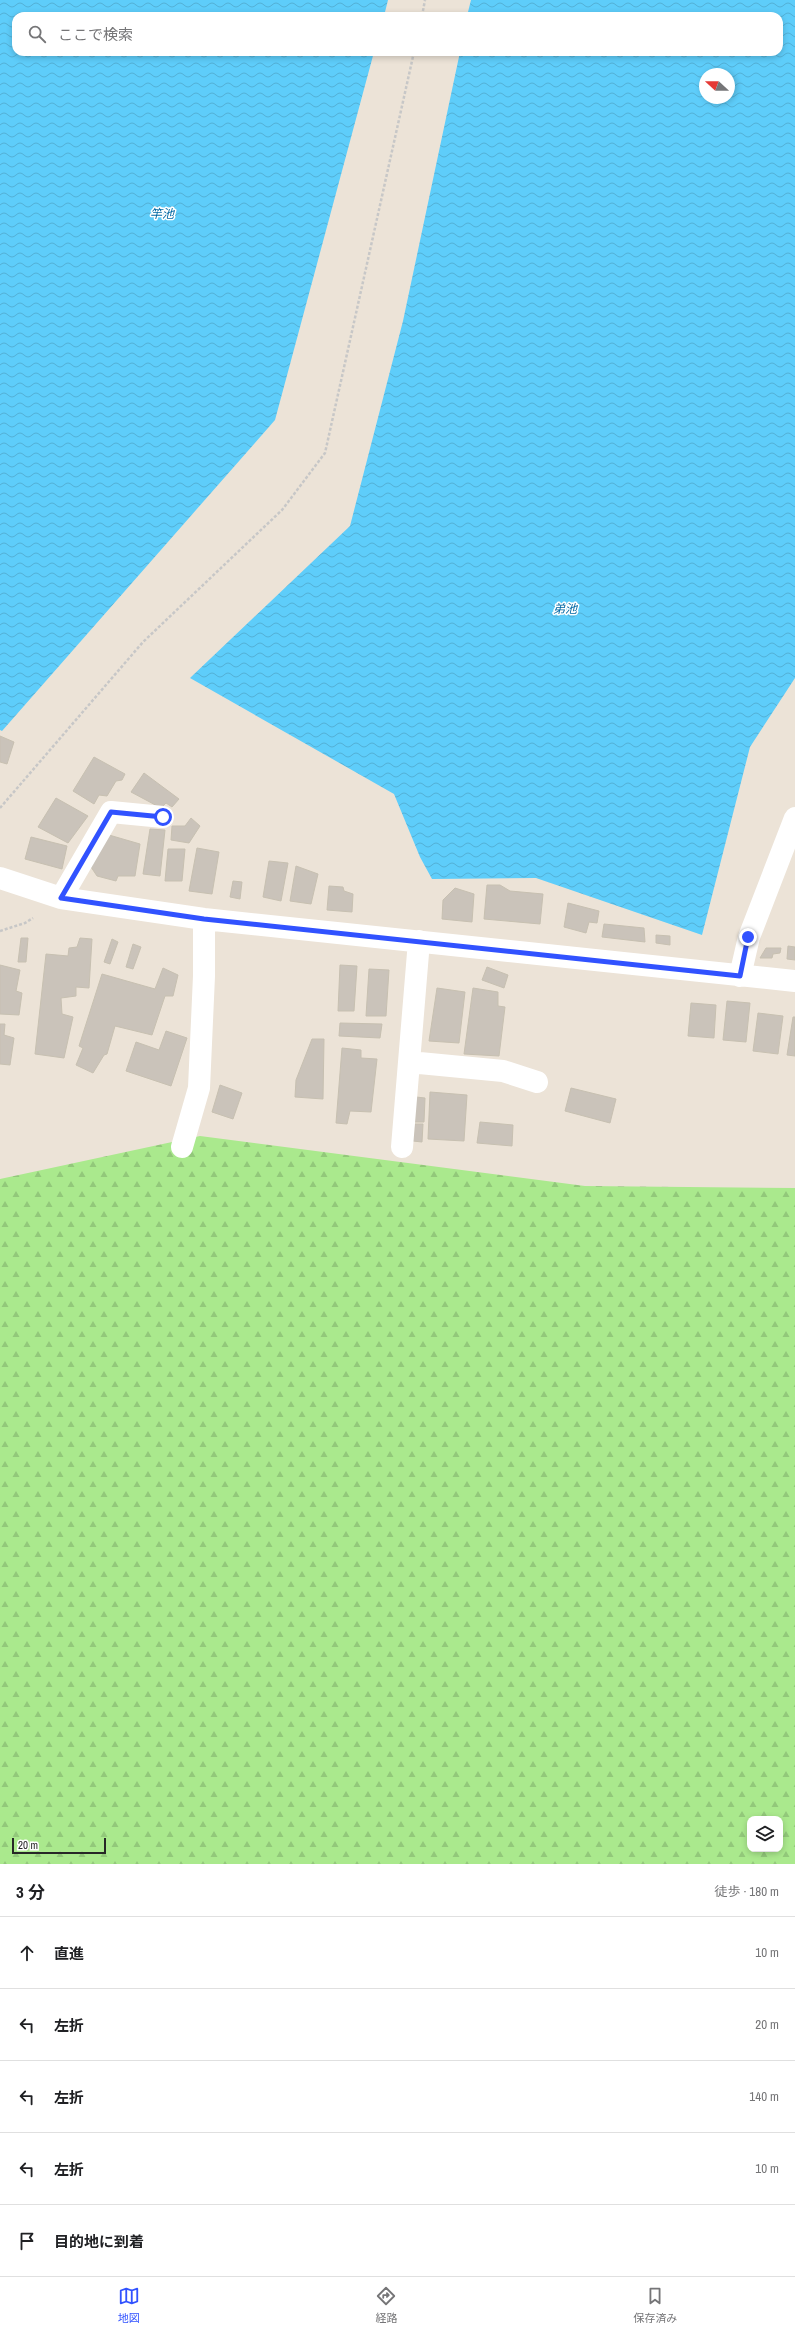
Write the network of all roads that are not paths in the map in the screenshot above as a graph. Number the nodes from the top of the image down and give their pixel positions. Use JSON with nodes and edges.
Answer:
{"nodes":[{"id":1,"x":163,"y":817,"type":"dead end"},
{"id":2,"x":795,"y":818,"type":"edge"},
{"id":3,"x":0,"y":878,"type":"edge"},
{"id":4,"x":61,"y":898,"type":"junction"},
{"id":5,"x":204,"y":919,"type":"junction"},
{"id":6,"x":419,"y":941,"type":"junction"},
{"id":7,"x":740,"y":976,"type":"junction"},
{"id":8,"x":795,"y":981,"type":"edge"},
{"id":9,"x":409,"y":1062,"type":"junction"},
{"id":10,"x":537,"y":1082,"type":"dead end"},
{"id":11,"x":182,"y":1147,"type":"dead end"},
{"id":12,"x":402,"y":1147,"type":"dead end"}],
"edges":[{"from":1,"to":4,"type":"street"},
{"from":2,"to":7,"type":"street"},
{"from":3,"to":4,"type":"street"},
{"from":4,"to":5,"type":"street"},
{"from":5,"to":6,"type":"street"},
{"from":5,"to":11,"type":"street"},
{"from":6,"to":7,"type":"street"},
{"from":6,"to":9,"type":"street"},
{"from":7,"to":8,"type":"street"},
{"from":9,"to":10,"type":"street"},
{"from":9,"to":12,"type":"street"}]}
